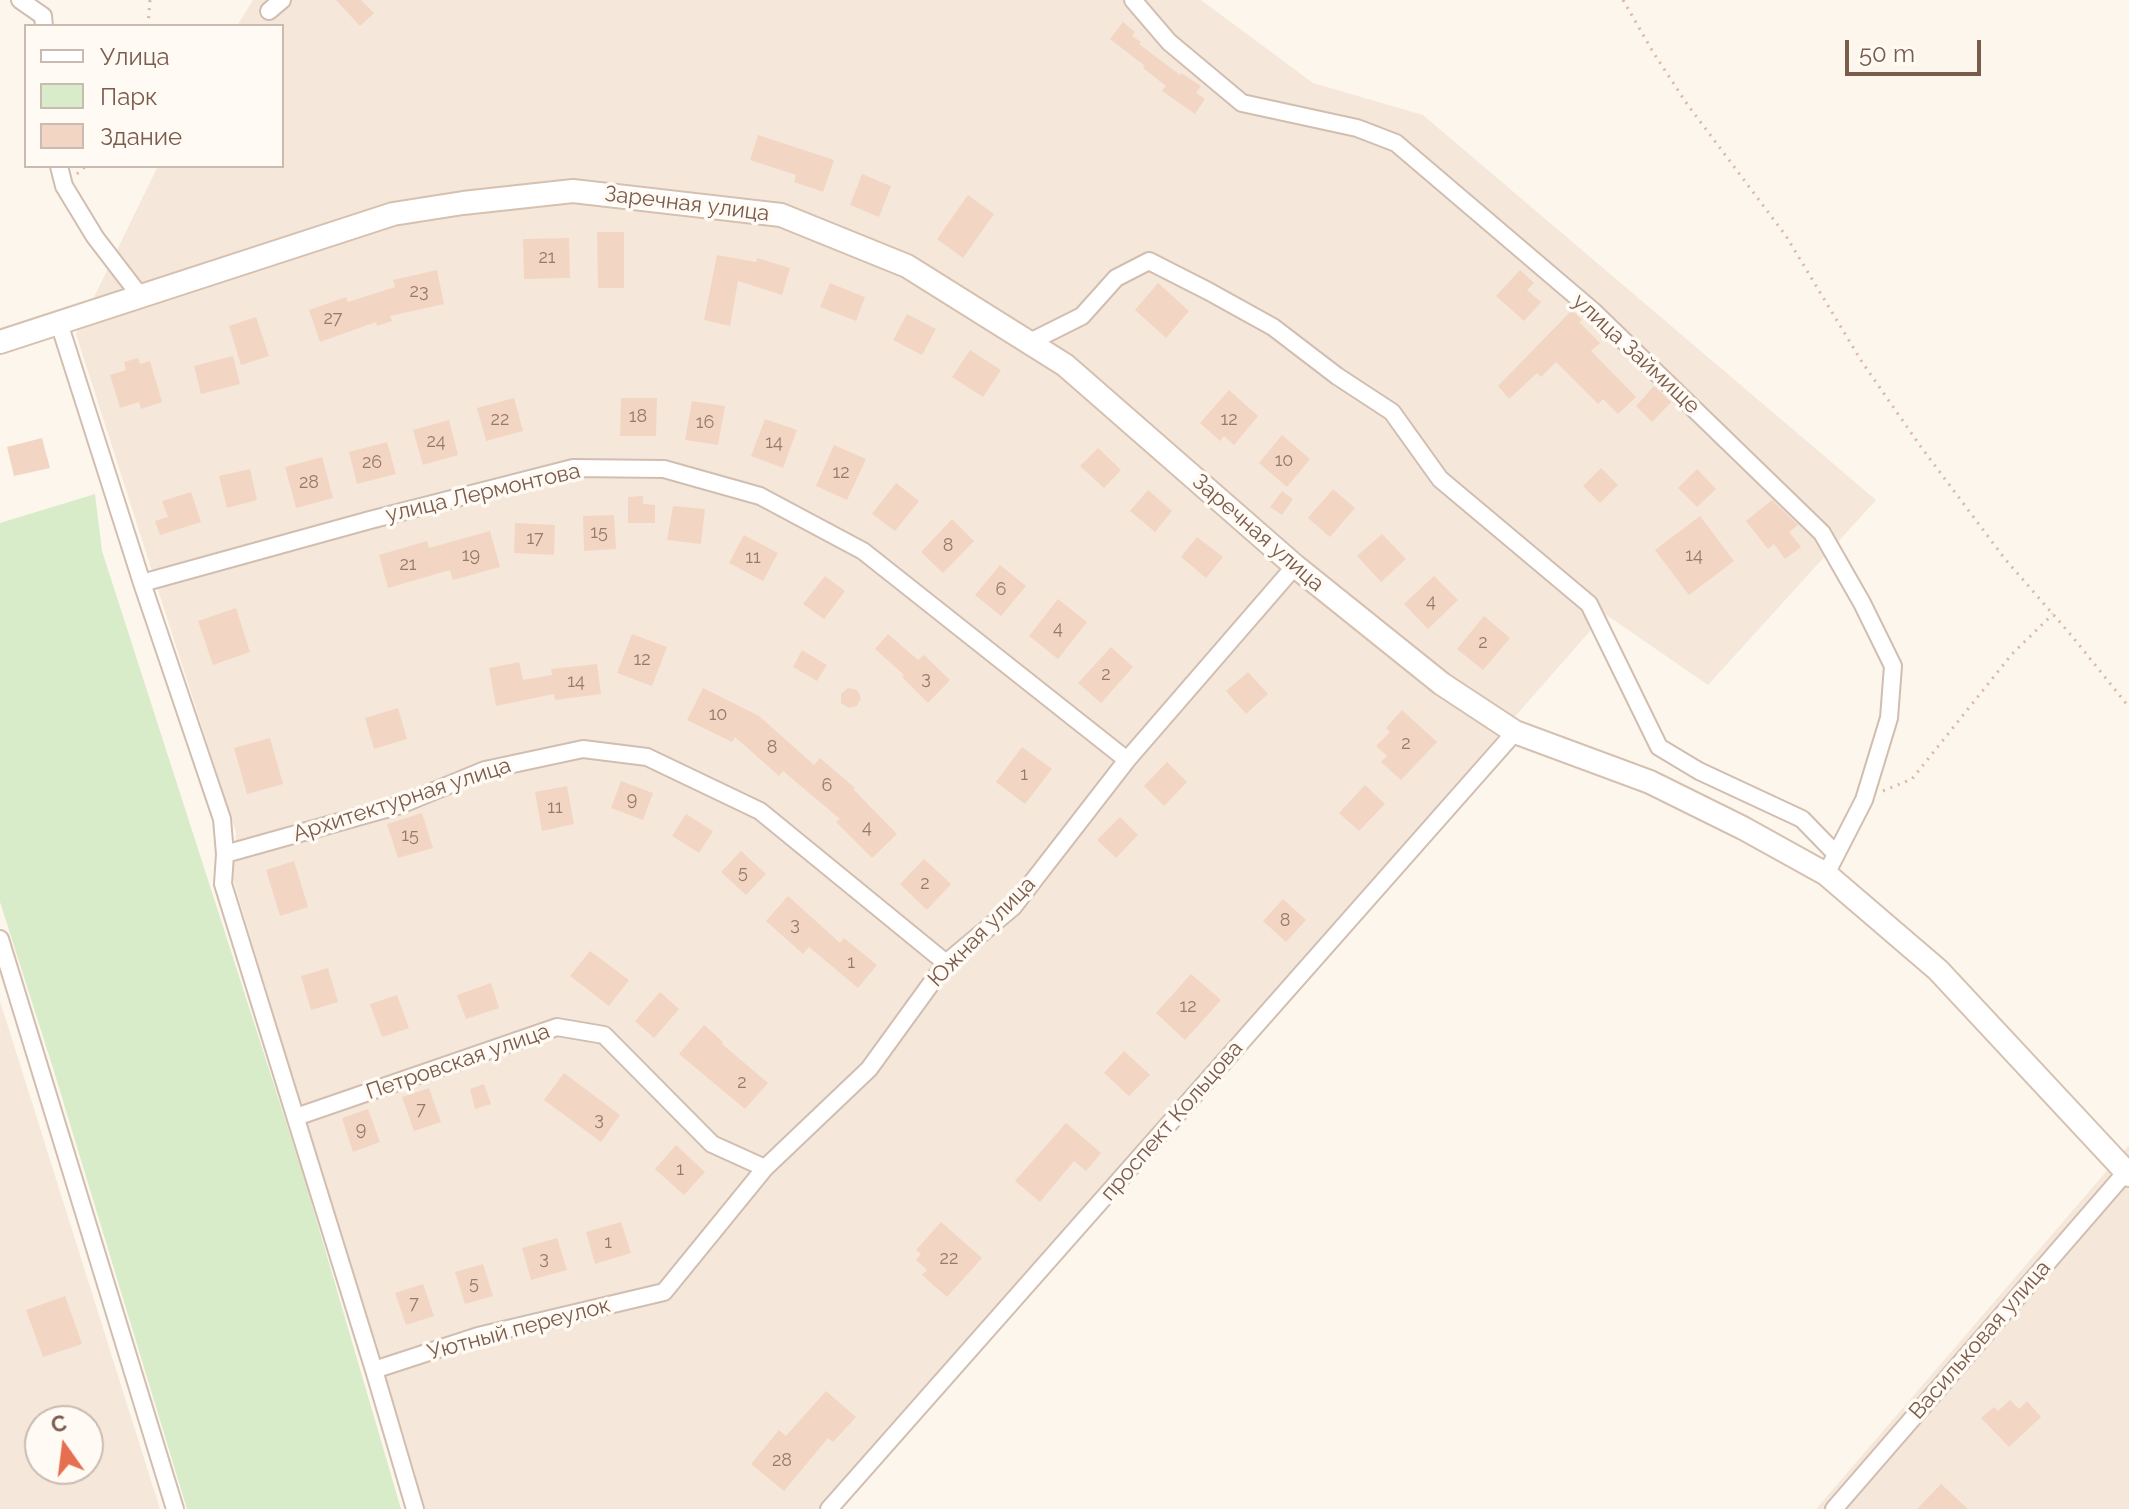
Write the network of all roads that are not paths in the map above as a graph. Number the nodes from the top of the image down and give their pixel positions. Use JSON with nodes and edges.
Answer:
{"nodes":[{"id":1,"x":20,"y":0,"type":"edge"},
{"id":2,"x":1133,"y":0,"type":"edge"},
{"id":3,"x":44,"y":24,"type":"edge"},
{"id":4,"x":60,"y":168,"type":"edge"},
{"id":5,"x":141,"y":297,"type":"junction"},
{"id":6,"x":59,"y":323,"type":"junction"},
{"id":7,"x":0,"y":342,"type":"edge"},
{"id":8,"x":1028,"y":343,"type":"junction"},
{"id":9,"x":1295,"y":566,"type":"junction"},
{"id":10,"x":142,"y":583,"type":"junction"},
{"id":11,"x":1515,"y":732,"type":"junction"},
{"id":12,"x":1127,"y":760,"type":"junction"},
{"id":13,"x":225,"y":854,"type":"junction"},
{"id":14,"x":1831,"y":864,"type":"junction"},
{"id":15,"x":0,"y":939,"type":"edge"},
{"id":16,"x":946,"y":963,"type":"junction"},
{"id":17,"x":296,"y":1117,"type":"junction"},
{"id":18,"x":765,"y":1168,"type":"junction"},
{"id":19,"x":2128,"y":1174,"type":"edge"},
{"id":20,"x":664,"y":1292,"type":"joint"},
{"id":21,"x":374,"y":1370,"type":"junction"},
{"id":22,"x":175,"y":1509,"type":"edge"},
{"id":23,"x":415,"y":1509,"type":"edge"},
{"id":24,"x":829,"y":1509,"type":"edge"},
{"id":25,"x":1834,"y":1509,"type":"edge"}],
"edges":[{"from":1,"to":3,"type":"street"},
{"from":2,"to":14,"type":"street","name":"улица Займище"},
{"from":4,"to":5,"type":"street"},
{"from":5,"to":6,"type":"street","name":"Заречная улица"},
{"from":5,"to":8,"type":"street","name":"Заречная улица"},
{"from":6,"to":7,"type":"street","name":"Заречная улица"},
{"from":6,"to":10,"type":"street"},
{"from":8,"to":9,"type":"street","name":"Заречная улица"},
{"from":8,"to":14,"type":"street"},
{"from":9,"to":11,"type":"street","name":"Заречная улица"},
{"from":9,"to":12,"type":"street","name":"Южная улица"},
{"from":10,"to":12,"type":"street","name":"улица Лермонтова"},
{"from":10,"to":13,"type":"street"},
{"from":11,"to":14,"type":"street","name":"Заречная улица"},
{"from":11,"to":24,"type":"street","name":"проспект Кольцова"},
{"from":12,"to":16,"type":"street","name":"Южная улица"},
{"from":13,"to":16,"type":"street","name":"Архитектурная улица"},
{"from":13,"to":17,"type":"street"},
{"from":14,"to":19,"type":"street","name":"Заречная улица"},
{"from":15,"to":22,"type":"street"},
{"from":16,"to":18,"type":"street","name":"Южная улица"},
{"from":17,"to":18,"type":"street","name":"Петровская улица"},
{"from":17,"to":21,"type":"street"},
{"from":18,"to":20,"type":"street","name":"Южная улица"},
{"from":19,"to":25,"type":"street","name":"Васильковая улица"},
{"from":20,"to":21,"type":"street","name":"Уютный переулок"},
{"from":21,"to":23,"type":"street"}]}
